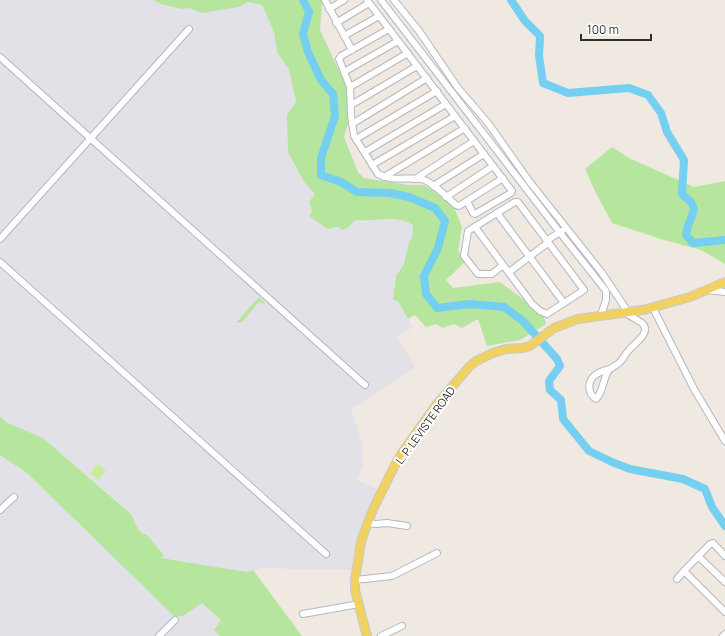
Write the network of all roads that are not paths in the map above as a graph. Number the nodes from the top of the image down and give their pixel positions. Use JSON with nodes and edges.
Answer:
{"nodes":[{"id":1,"x":324,"y":0,"type":"edge"},
{"id":2,"x":344,"y":0,"type":"edge"},
{"id":3,"x":381,"y":0,"type":"edge"},
{"id":4,"x":394,"y":0,"type":"edge"},
{"id":5,"x":368,"y":1,"type":"edge"},
{"id":6,"x":398,"y":5,"type":"junction"},
{"id":7,"x":329,"y":9,"type":"junction"},
{"id":8,"x":390,"y":12,"type":"junction"},
{"id":9,"x":380,"y":18,"type":"junction"},
{"id":10,"x":336,"y":23,"type":"junction"},
{"id":11,"x":389,"y":28,"type":"junction"},
{"id":12,"x":189,"y":29,"type":"dead end"},
{"id":13,"x":344,"y":36,"type":"junction"},
{"id":14,"x":398,"y":41,"type":"junction"},
{"id":15,"x":352,"y":50,"type":"junction"},
{"id":16,"x":408,"y":54,"type":"junction"},
{"id":17,"x":0,"y":57,"type":"edge"},
{"id":18,"x":418,"y":66,"type":"junction"},
{"id":19,"x":344,"y":72,"type":"junction"},
{"id":20,"x":427,"y":78,"type":"junction"},
{"id":21,"x":350,"y":88,"type":"junction"},
{"id":22,"x":437,"y":91,"type":"junction"},
{"id":23,"x":446,"y":104,"type":"junction"},
{"id":24,"x":351,"y":105,"type":"junction"},
{"id":25,"x":455,"y":116,"type":"junction"},
{"id":26,"x":352,"y":124,"type":"junction"},
{"id":27,"x":465,"y":128,"type":"junction"},
{"id":28,"x":90,"y":138,"type":"junction"},
{"id":29,"x":356,"y":139,"type":"junction"},
{"id":30,"x":474,"y":141,"type":"junction"},
{"id":31,"x":364,"y":152,"type":"junction"},
{"id":32,"x":484,"y":154,"type":"junction"},
{"id":33,"x":372,"y":165,"type":"junction"},
{"id":34,"x":493,"y":166,"type":"junction"},
{"id":35,"x":384,"y":177,"type":"junction"},
{"id":36,"x":503,"y":178,"type":"junction"},
{"id":37,"x":413,"y":180,"type":"junction"},
{"id":38,"x":433,"y":186,"type":"junction"},
{"id":39,"x":446,"y":197,"type":"junction"},
{"id":40,"x":466,"y":201,"type":"junction"},
{"id":41,"x":497,"y":213,"type":"junction"},
{"id":42,"x":475,"y":227,"type":"junction"},
{"id":43,"x":566,"y":228,"type":"junction"},
{"id":44,"x":559,"y":234,"type":"junction"},
{"id":45,"x":0,"y":239,"type":"edge"},
{"id":46,"x":547,"y":243,"type":"junction"},
{"id":47,"x":529,"y":257,"type":"junction"},
{"id":48,"x":0,"y":262,"type":"edge"},
{"id":49,"x":503,"y":265,"type":"junction"},
{"id":50,"x":509,"y":272,"type":"junction"},
{"id":51,"x":725,"y":282,"type":"edge"},
{"id":52,"x":612,"y":287,"type":"junction"},
{"id":53,"x":705,"y":290,"type":"junction"},
{"id":54,"x":606,"y":291,"type":"junction"},
{"id":55,"x":725,"y":292,"type":"edge"},
{"id":56,"x":564,"y":304,"type":"junction"},
{"id":57,"x":653,"y":308,"type":"junction"},
{"id":58,"x":626,"y":312,"type":"junction"},
{"id":59,"x":601,"y":315,"type":"junction"},
{"id":60,"x":610,"y":369,"type":"junction"},
{"id":61,"x":366,"y":385,"type":"dead end"},
{"id":62,"x":725,"y":441,"type":"edge"},
{"id":63,"x":14,"y":497,"type":"dead end"},
{"id":64,"x":0,"y":510,"type":"edge"},
{"id":65,"x":368,"y":523,"type":"junction"},
{"id":66,"x":407,"y":526,"type":"dead end"},
{"id":67,"x":437,"y":553,"type":"dead end"},
{"id":68,"x":326,"y":554,"type":"dead end"},
{"id":69,"x":698,"y":556,"type":"junction"},
{"id":70,"x":725,"y":556,"type":"edge"},
{"id":71,"x":684,"y":571,"type":"junction"},
{"id":72,"x":677,"y":579,"type":"dead end"},
{"id":73,"x":355,"y":580,"type":"junction"},
{"id":74,"x":725,"y":582,"type":"edge"},
{"id":75,"x":359,"y":604,"type":"junction"},
{"id":76,"x":725,"y":612,"type":"edge"},
{"id":77,"x":303,"y":614,"type":"dead end"},
{"id":78,"x":175,"y":620,"type":"dead end"},
{"id":79,"x":402,"y":626,"type":"dead end"},
{"id":80,"x":159,"y":636,"type":"edge"},
{"id":81,"x":367,"y":636,"type":"edge"},
{"id":82,"x":381,"y":636,"type":"edge"}],
"edges":[{"from":1,"to":7,"type":"street"},
{"from":2,"to":7,"type":"street"},
{"from":3,"to":8,"type":"street"},
{"from":4,"to":6,"type":"street"},
{"from":5,"to":9,"type":"street"},
{"from":5,"to":10,"type":"street"},
{"from":6,"to":8,"type":"street"},
{"from":6,"to":43,"type":"street"},
{"from":7,"to":10,"type":"street"},
{"from":8,"to":9,"type":"street"},
{"from":8,"to":44,"type":"street"},
{"from":9,"to":11,"type":"street"},
{"from":9,"to":13,"type":"street"},
{"from":10,"to":13,"type":"street"},
{"from":11,"to":14,"type":"street"},
{"from":11,"to":15,"type":"street"},
{"from":12,"to":28,"type":"street"},
{"from":13,"to":15,"type":"street"},
{"from":14,"to":16,"type":"street"},
{"from":14,"to":19,"type":"street"},
{"from":15,"to":19,"type":"street"},
{"from":16,"to":18,"type":"street"},
{"from":16,"to":21,"type":"street"},
{"from":17,"to":28,"type":"street"},
{"from":18,"to":20,"type":"street"},
{"from":18,"to":24,"type":"street"},
{"from":19,"to":21,"type":"street"},
{"from":20,"to":22,"type":"street"},
{"from":20,"to":26,"type":"street"},
{"from":21,"to":24,"type":"street"},
{"from":22,"to":23,"type":"street"},
{"from":22,"to":29,"type":"street"},
{"from":23,"to":25,"type":"street"},
{"from":23,"to":31,"type":"street"},
{"from":24,"to":26,"type":"street"},
{"from":25,"to":27,"type":"street"},
{"from":25,"to":33,"type":"street"},
{"from":26,"to":29,"type":"street"},
{"from":27,"to":30,"type":"street"},
{"from":27,"to":35,"type":"street"},
{"from":28,"to":45,"type":"street"},
{"from":28,"to":61,"type":"street"},
{"from":29,"to":31,"type":"street"},
{"from":30,"to":32,"type":"street"},
{"from":30,"to":37,"type":"street"},
{"from":31,"to":33,"type":"street"},
{"from":32,"to":34,"type":"street"},
{"from":32,"to":38,"type":"street"},
{"from":33,"to":35,"type":"street"},
{"from":34,"to":36,"type":"street"},
{"from":34,"to":39,"type":"street"},
{"from":35,"to":37,"type":"street"},
{"from":36,"to":40,"type":"street"},
{"from":36,"to":40,"type":"street"},
{"from":37,"to":38,"type":"street"},
{"from":38,"to":39,"type":"street"},
{"from":39,"to":40,"type":"street"},
{"from":41,"to":42,"type":"street"},
{"from":41,"to":46,"type":"street"},
{"from":41,"to":47,"type":"street"},
{"from":42,"to":49,"type":"street"},
{"from":42,"to":49,"type":"street"},
{"from":43,"to":44,"type":"street"},
{"from":43,"to":52,"type":"street"},
{"from":44,"to":46,"type":"street"},
{"from":44,"to":54,"type":"street"},
{"from":46,"to":47,"type":"street"},
{"from":46,"to":56,"type":"street"},
{"from":47,"to":50,"type":"street"},
{"from":47,"to":56,"type":"street"},
{"from":48,"to":68,"type":"street"},
{"from":49,"to":50,"type":"street"},
{"from":50,"to":56,"type":"street"},
{"from":51,"to":53,"type":"main road","name":"L. P. LEVISTE ROAD"},
{"from":52,"to":54,"type":"street"},
{"from":52,"to":58,"type":"street"},
{"from":53,"to":55,"type":"street"},
{"from":53,"to":57,"type":"main road","name":"L. P. LEVISTE ROAD"},
{"from":54,"to":59,"type":"street"},
{"from":57,"to":58,"type":"main road","name":"L. P. LEVISTE ROAD"},
{"from":57,"to":62,"type":"street"},
{"from":58,"to":59,"type":"main road","name":"L. P. LEVISTE ROAD"},
{"from":58,"to":60,"type":"street"},
{"from":59,"to":65,"type":"main road","name":"L. P. LEVISTE ROAD"},
{"from":60,"to":60,"type":"street"},
{"from":63,"to":64,"type":"street"},
{"from":65,"to":66,"type":"street"},
{"from":65,"to":73,"type":"main road","name":"L. P. LEVISTE ROAD"},
{"from":67,"to":73,"type":"street"},
{"from":69,"to":70,"type":"street"},
{"from":69,"to":71,"type":"street"},
{"from":69,"to":74,"type":"street"},
{"from":71,"to":72,"type":"street"},
{"from":71,"to":76,"type":"street"},
{"from":73,"to":75,"type":"main road","name":"L. P. LEVISTE ROAD"},
{"from":75,"to":77,"type":"street"},
{"from":75,"to":81,"type":"main road","name":"L. P. LEVISTE ROAD"},
{"from":78,"to":80,"type":"street"},
{"from":79,"to":82,"type":"street"}]}
